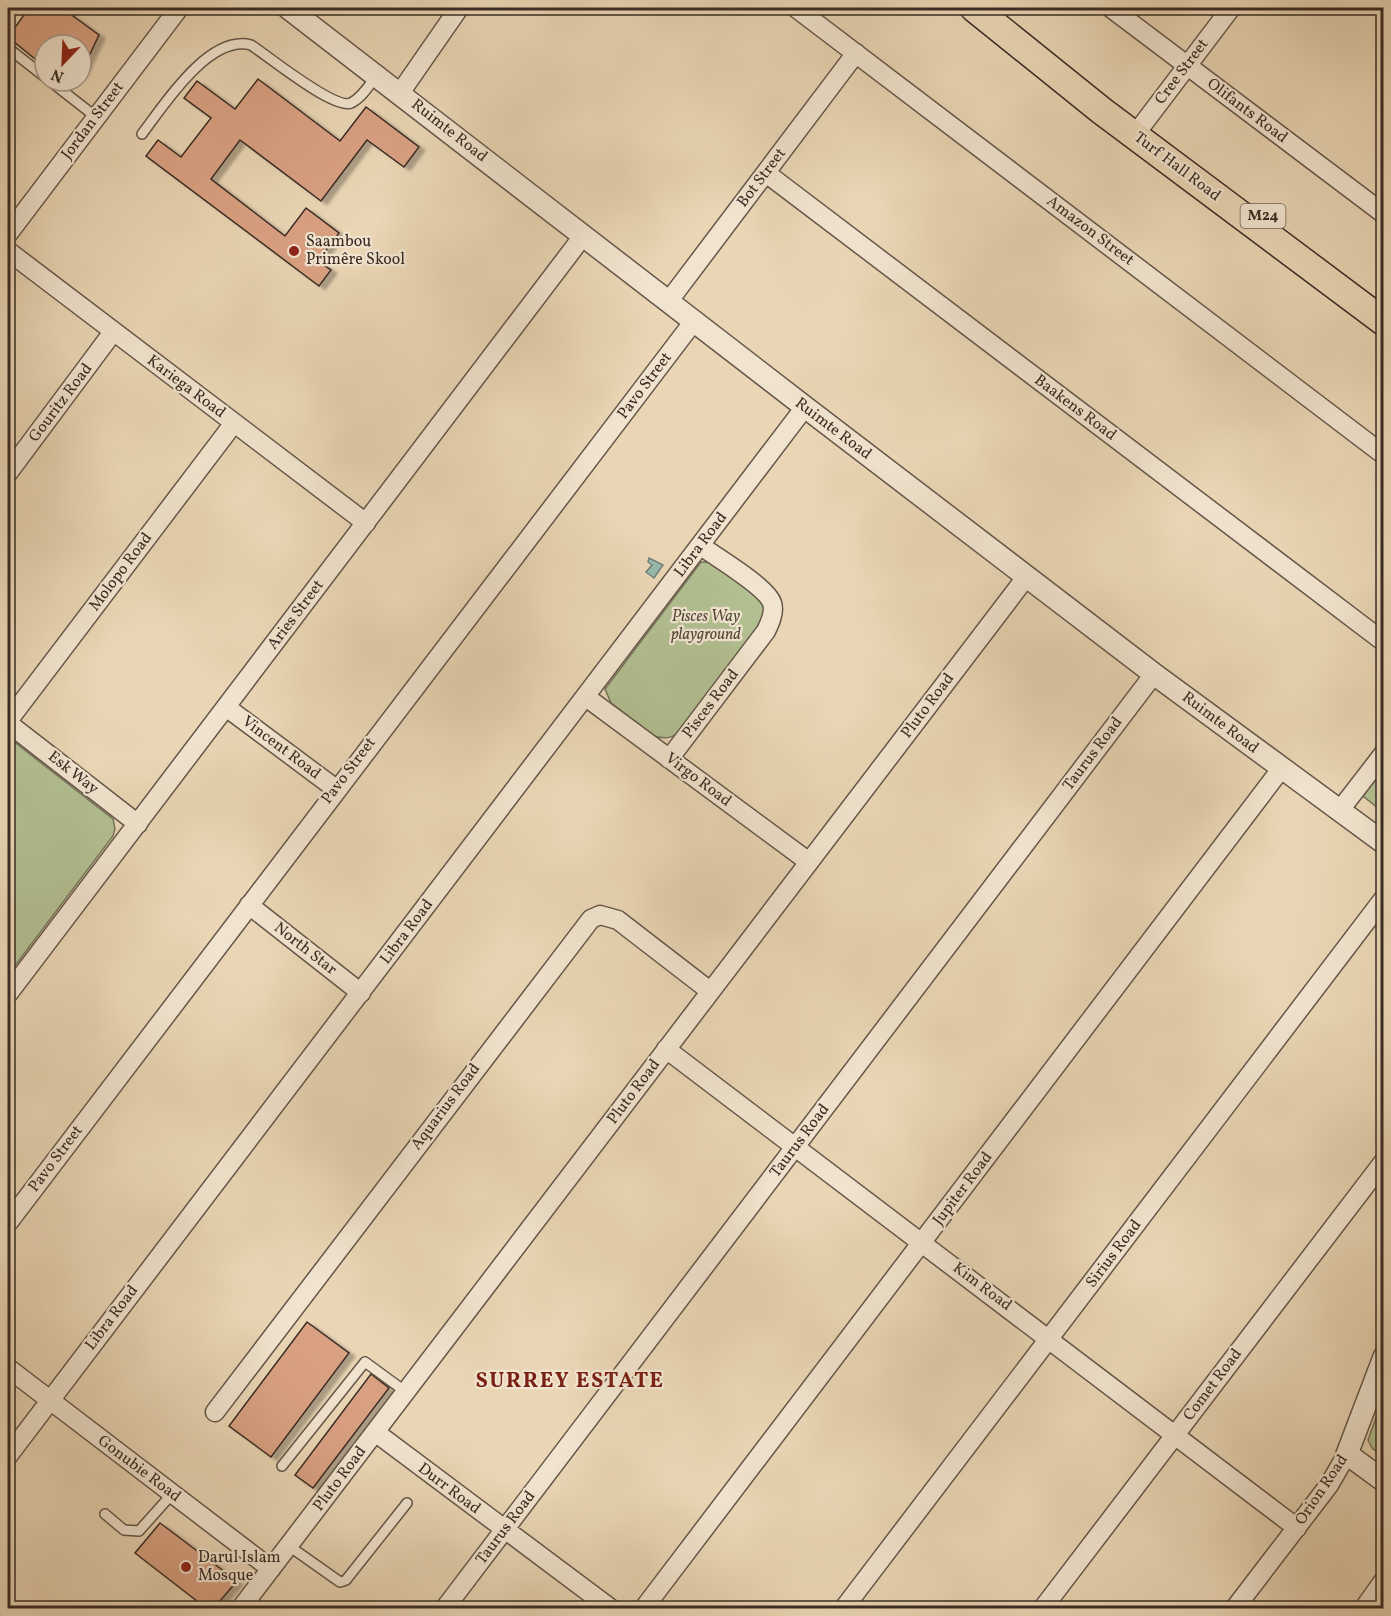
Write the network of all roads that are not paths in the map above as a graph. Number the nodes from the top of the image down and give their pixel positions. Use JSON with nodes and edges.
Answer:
{"nodes":[{"id":1,"x":179,"y":8,"type":"edge"},
{"id":2,"x":288,"y":8,"type":"edge"},
{"id":3,"x":459,"y":8,"type":"edge"},
{"id":4,"x":796,"y":8,"type":"edge"},
{"id":5,"x":975,"y":8,"type":"edge"},
{"id":6,"x":1111,"y":8,"type":"edge"},
{"id":7,"x":1231,"y":8,"type":"edge"},
{"id":8,"x":8,"y":48,"type":"edge"},
{"id":9,"x":856,"y":53,"type":"junction"},
{"id":10,"x":1187,"y":65,"type":"junction"},
{"id":11,"x":33,"y":68,"type":"edge"},
{"id":12,"x":377,"y":75,"type":"junction"},
{"id":13,"x":65,"y":93,"type":"edge"},
{"id":14,"x":400,"y":93,"type":"junction"},
{"id":15,"x":96,"y":117,"type":"junction"},
{"id":16,"x":1139,"y":130,"type":"junction"},
{"id":17,"x":142,"y":134,"type":"dead end"},
{"id":18,"x":766,"y":173,"type":"junction"},
{"id":19,"x":1383,"y":214,"type":"edge"},
{"id":20,"x":8,"y":234,"type":"edge"},
{"id":21,"x":583,"y":236,"type":"junction"},
{"id":22,"x":8,"y":251,"type":"edge"},
{"id":23,"x":668,"y":302,"type":"junction"},
{"id":24,"x":1383,"y":307,"type":"edge"},
{"id":25,"x":694,"y":321,"type":"junction"},
{"id":26,"x":1383,"y":322,"type":"edge"},
{"id":27,"x":113,"y":332,"type":"junction"},
{"id":28,"x":805,"y":407,"type":"junction"},
{"id":29,"x":234,"y":423,"type":"junction"},
{"id":30,"x":1383,"y":454,"type":"edge"},
{"id":31,"x":8,"y":473,"type":"edge"},
{"id":32,"x":366,"y":523,"type":"junction"},
{"id":33,"x":701,"y":546,"type":"junction"},
{"id":34,"x":1027,"y":576,"type":"junction"},
{"id":35,"x":1383,"y":642,"type":"edge"},
{"id":36,"x":1154,"y":674,"type":"junction"},
{"id":37,"x":586,"y":697,"type":"junction"},
{"id":38,"x":226,"y":707,"type":"junction"},
{"id":39,"x":8,"y":722,"type":"edge"},
{"id":40,"x":1383,"y":753,"type":"edge"},
{"id":41,"x":669,"y":759,"type":"junction"},
{"id":42,"x":1281,"y":769,"type":"junction"},
{"id":43,"x":336,"y":789,"type":"junction"},
{"id":44,"x":1340,"y":810,"type":"junction"},
{"id":45,"x":138,"y":824,"type":"junction"},
{"id":46,"x":1383,"y":843,"type":"edge"},
{"id":47,"x":809,"y":862,"type":"junction"},
{"id":48,"x":1383,"y":898,"type":"edge"},
{"id":49,"x":249,"y":905,"type":"junction"},
{"id":50,"x":710,"y":991,"type":"junction"},
{"id":51,"x":361,"y":993,"type":"junction"},
{"id":52,"x":8,"y":994,"type":"edge"},
{"id":53,"x":666,"y":1049,"type":"junction"},
{"id":54,"x":796,"y":1147,"type":"junction"},
{"id":55,"x":1383,"y":1161,"type":"edge"},
{"id":56,"x":8,"y":1223,"type":"edge"},
{"id":57,"x":922,"y":1243,"type":"junction"},
{"id":58,"x":1050,"y":1339,"type":"junction"},
{"id":59,"x":1383,"y":1358,"type":"edge"},
{"id":60,"x":8,"y":1368,"type":"edge"},
{"id":61,"x":406,"y":1392,"type":"junction"},
{"id":62,"x":50,"y":1400,"type":"junction"},
{"id":63,"x":215,"y":1412,"type":"dead end"},
{"id":64,"x":375,"y":1432,"type":"junction"},
{"id":65,"x":1175,"y":1435,"type":"junction"},
{"id":66,"x":1347,"y":1454,"type":"junction"},
{"id":67,"x":8,"y":1456,"type":"edge"},
{"id":68,"x":282,"y":1466,"type":"dead end"},
{"id":69,"x":1383,"y":1481,"type":"edge"},
{"id":70,"x":172,"y":1494,"type":"junction"},
{"id":71,"x":407,"y":1503,"type":"dead end"},
{"id":72,"x":105,"y":1514,"type":"dead end"},
{"id":73,"x":1297,"y":1528,"type":"junction"},
{"id":74,"x":504,"y":1531,"type":"junction"},
{"id":75,"x":289,"y":1546,"type":"junction"},
{"id":76,"x":271,"y":1569,"type":"junction"},
{"id":77,"x":1383,"y":1580,"type":"edge"},
{"id":78,"x":241,"y":1608,"type":"edge"},
{"id":79,"x":445,"y":1608,"type":"edge"},
{"id":80,"x":610,"y":1608,"type":"edge"},
{"id":81,"x":644,"y":1608,"type":"edge"},
{"id":82,"x":844,"y":1608,"type":"edge"},
{"id":83,"x":1043,"y":1608,"type":"edge"},
{"id":84,"x":1235,"y":1608,"type":"edge"},
{"id":85,"x":1364,"y":1608,"type":"edge"}],
"edges":[{"from":1,"to":15,"type":"street","name":"Jordan Street"},
{"from":2,"to":12,"type":"street","name":"Ruimte Road"},
{"from":3,"to":14,"type":"street"},
{"from":4,"to":9,"type":"street","name":"Amazon Street"},
{"from":5,"to":16,"type":"main road","name":"Turf Hall Road","number":"M24"},
{"from":6,"to":10,"type":"street","name":"Olifants Road"},
{"from":7,"to":10,"type":"street","name":"Cree Street"},
{"from":8,"to":11,"type":"lane"},
{"from":9,"to":18,"type":"street","name":"Bot Street"},
{"from":9,"to":30,"type":"street","name":"Amazon Street"},
{"from":10,"to":16,"type":"street","name":"Cree Street"},
{"from":10,"to":19,"type":"street","name":"Olifants Road"},
{"from":12,"to":14,"type":"street","name":"Ruimte Road"},
{"from":12,"to":17,"type":"lane"},
{"from":13,"to":15,"type":"lane"},
{"from":14,"to":21,"type":"street","name":"Ruimte Road"},
{"from":15,"to":20,"type":"street","name":"Jordan Street"},
{"from":16,"to":24,"type":"main road","name":"Turf Hall Road","number":"M24"},
{"from":16,"to":26,"type":"main road","name":"Turf Hall Road","number":"M24"},
{"from":18,"to":23,"type":"street","name":"Bot Street"},
{"from":18,"to":35,"type":"street","name":"Baakens Road"},
{"from":21,"to":23,"type":"street","name":"Ruimte Road"},
{"from":21,"to":32,"type":"street","name":"Aries Street"},
{"from":22,"to":27,"type":"street","name":"Kariega Road"},
{"from":23,"to":25,"type":"street","name":"Ruimte Road"},
{"from":25,"to":28,"type":"street","name":"Ruimte Road"},
{"from":25,"to":43,"type":"street","name":"Pavo Street"},
{"from":27,"to":29,"type":"street","name":"Kariega Road"},
{"from":27,"to":31,"type":"street","name":"Gouritz Road"},
{"from":28,"to":33,"type":"street","name":"Libra Road"},
{"from":28,"to":34,"type":"street","name":"Ruimte Road"},
{"from":29,"to":32,"type":"street","name":"Kariega Road"},
{"from":29,"to":39,"type":"street","name":"Molopo Road"},
{"from":32,"to":38,"type":"street","name":"Aries Street"},
{"from":33,"to":37,"type":"street","name":"Libra Road"},
{"from":33,"to":41,"type":"street","name":"Pisces Road"},
{"from":34,"to":36,"type":"street","name":"Ruimte Road"},
{"from":34,"to":47,"type":"street","name":"Pluto Road"},
{"from":36,"to":42,"type":"street","name":"Ruimte Road"},
{"from":36,"to":54,"type":"street","name":"Taurus Road"},
{"from":37,"to":41,"type":"street","name":"Virgo Road"},
{"from":37,"to":51,"type":"street","name":"Libra Road"},
{"from":38,"to":43,"type":"street","name":"Vincent Road"},
{"from":38,"to":45,"type":"street","name":"Aries Street"},
{"from":39,"to":45,"type":"street","name":"Esk Way"},
{"from":40,"to":44,"type":"street"},
{"from":41,"to":47,"type":"street","name":"Virgo Road"},
{"from":42,"to":44,"type":"street","name":"Ruimte Road"},
{"from":42,"to":57,"type":"street","name":"Jupiter Road"},
{"from":43,"to":49,"type":"street","name":"Pavo Street"},
{"from":44,"to":46,"type":"street","name":"Ruimte Road"},
{"from":45,"to":52,"type":"street","name":"Aries Street"},
{"from":47,"to":50,"type":"street","name":"Pluto Road"},
{"from":48,"to":58,"type":"street","name":"Sirius Road"},
{"from":49,"to":51,"type":"street","name":"North Star"},
{"from":49,"to":56,"type":"street","name":"Pavo Street"},
{"from":50,"to":53,"type":"street","name":"Pluto Road"},
{"from":50,"to":63,"type":"street","name":"Aquarius Road"},
{"from":51,"to":62,"type":"street","name":"Libra Road"},
{"from":53,"to":54,"type":"street","name":"Kim Road"},
{"from":53,"to":61,"type":"street","name":"Pluto Road"},
{"from":54,"to":57,"type":"street","name":"Kim Road"},
{"from":54,"to":74,"type":"street","name":"Taurus Road"},
{"from":55,"to":65,"type":"street","name":"Comet Road"},
{"from":57,"to":58,"type":"street","name":"Kim Road"},
{"from":57,"to":81,"type":"street","name":"Jupiter Road"},
{"from":58,"to":65,"type":"street","name":"Kim Road"},
{"from":58,"to":82,"type":"street","name":"Sirius Road"},
{"from":59,"to":66,"type":"street","name":"Orion Road"},
{"from":60,"to":62,"type":"street","name":"Gonubie Road"},
{"from":61,"to":64,"type":"street","name":"Pluto Road"},
{"from":61,"to":68,"type":"lane"},
{"from":62,"to":67,"type":"street","name":"Libra Road"},
{"from":62,"to":70,"type":"street","name":"Gonubie Road"},
{"from":64,"to":74,"type":"street","name":"Durr Road"},
{"from":64,"to":75,"type":"street","name":"Pluto Road"},
{"from":65,"to":73,"type":"street","name":"Kim Road"},
{"from":65,"to":83,"type":"street","name":"Comet Road"},
{"from":66,"to":69,"type":"street"},
{"from":66,"to":73,"type":"street","name":"Orion Road"},
{"from":70,"to":72,"type":"lane"},
{"from":70,"to":76,"type":"street","name":"Gonubie Road"},
{"from":71,"to":75,"type":"lane"},
{"from":73,"to":84,"type":"street","name":"Orion Road"},
{"from":74,"to":79,"type":"street","name":"Taurus Road"},
{"from":74,"to":80,"type":"street","name":"Durr Road"},
{"from":75,"to":76,"type":"street","name":"Pluto Road"},
{"from":76,"to":78,"type":"street","name":"Pluto Road"},
{"from":77,"to":85,"type":"street"}]}
